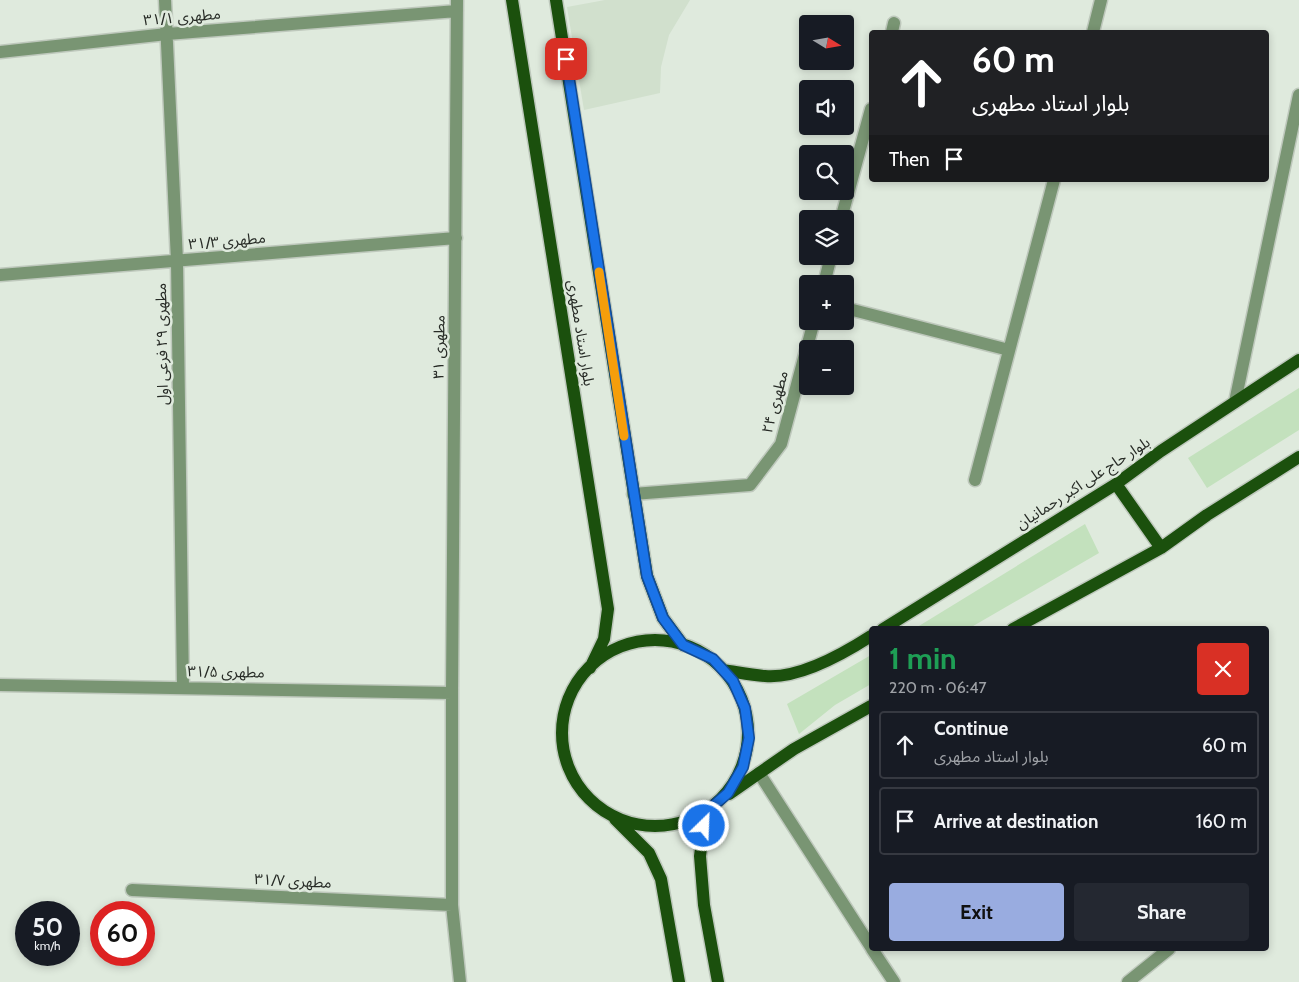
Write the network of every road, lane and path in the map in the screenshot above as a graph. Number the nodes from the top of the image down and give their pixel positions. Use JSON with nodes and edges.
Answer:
{"nodes":[{"id":1,"x":165,"y":0,"type":"edge"},
{"id":2,"x":512,"y":0,"type":"edge"},
{"id":3,"x":556,"y":0,"type":"edge"},
{"id":4,"x":1101,"y":0,"type":"edge"},
{"id":5,"x":457,"y":5,"type":"edge"},
{"id":6,"x":1093,"y":30,"type":"edge"},
{"id":7,"x":167,"y":34,"type":"junction"},
{"id":8,"x":0,"y":52,"type":"edge"},
{"id":9,"x":1299,"y":95,"type":"edge"},
{"id":10,"x":869,"y":117,"type":"edge"},
{"id":11,"x":1053,"y":182,"type":"edge"},
{"id":12,"x":844,"y":210,"type":"edge"},
{"id":13,"x":456,"y":238,"type":"junction"},
{"id":14,"x":177,"y":261,"type":"junction"},
{"id":15,"x":0,"y":275,"type":"edge"},
{"id":16,"x":854,"y":310,"type":"edge"},
{"id":17,"x":812,"y":330,"type":"edge"},
{"id":18,"x":1009,"y":350,"type":"junction"},
{"id":19,"x":1299,"y":360,"type":"edge"},
{"id":20,"x":1235,"y":402,"type":"junction"},
{"id":21,"x":1299,"y":457,"type":"edge"},
{"id":22,"x":975,"y":480,"type":"dead end"},
{"id":23,"x":1116,"y":484,"type":"junction"},
{"id":24,"x":633,"y":494,"type":"junction"},
{"id":25,"x":1161,"y":548,"type":"junction"},
{"id":26,"x":889,"y":626,"type":"edge"},
{"id":27,"x":1018,"y":626,"type":"edge"},
{"id":28,"x":869,"y":637,"type":"edge"},
{"id":29,"x":683,"y":645,"type":"junction"},
{"id":30,"x":590,"y":668,"type":"junction"},
{"id":31,"x":723,"y":670,"type":"junction"},
{"id":32,"x":0,"y":685,"type":"edge"},
{"id":33,"x":183,"y":688,"type":"junction"},
{"id":34,"x":452,"y":693,"type":"junction"},
{"id":35,"x":869,"y":707,"type":"edge"},
{"id":36,"x":759,"y":773,"type":"junction"},
{"id":37,"x":718,"y":801,"type":"junction"},
{"id":38,"x":706,"y":812,"type":"junction"},
{"id":39,"x":611,"y":816,"type":"junction"},
{"id":40,"x":132,"y":890,"type":"dead end"},
{"id":41,"x":452,"y":905,"type":"junction"},
{"id":42,"x":869,"y":943,"type":"edge"},
{"id":43,"x":874,"y":951,"type":"edge"},
{"id":44,"x":1167,"y":951,"type":"edge"},
{"id":45,"x":460,"y":982,"type":"edge"},
{"id":46,"x":679,"y":982,"type":"edge"},
{"id":47,"x":718,"y":982,"type":"edge"},
{"id":48,"x":894,"y":982,"type":"edge"},
{"id":49,"x":1128,"y":982,"type":"edge"}],
"edges":[{"from":1,"to":7,"type":"street","name":"مطهری ۲۹ فرعی اول"},
{"from":2,"to":30,"type":"main road","name":"بلوار استاد مطهری"},
{"from":3,"to":24,"type":"main road","name":"بلوار استاد مطهری"},
{"from":4,"to":6,"type":"street"},
{"from":5,"to":7,"type":"street","name":"مطهری ۳۱/۱"},
{"from":5,"to":13,"type":"street","name":"مطهری ۳۱"},
{"from":7,"to":8,"type":"street","name":"مطهری ۳۱/۱"},
{"from":7,"to":14,"type":"street","name":"مطهری ۲۹ فرعی اول"},
{"from":9,"to":20,"type":"street"},
{"from":10,"to":12,"type":"street"},
{"from":11,"to":18,"type":"street"},
{"from":13,"to":14,"type":"street","name":"مطهری ۳۱/۳"},
{"from":13,"to":34,"type":"street","name":"مطهری ۳۱"},
{"from":14,"to":15,"type":"street","name":"مطهری ۳۱/۳"},
{"from":14,"to":33,"type":"street","name":"مطهری ۲۹ فرعی اول"},
{"from":16,"to":18,"type":"street"},
{"from":17,"to":24,"type":"street","name":"مطهری ۲۴"},
{"from":18,"to":22,"type":"street"},
{"from":19,"to":20,"type":"main road","name":"بلوار حاج علی اکبر رحمانیان"},
{"from":20,"to":23,"type":"main road","name":"بلوار حاج علی اکبر رحمانیان"},
{"from":21,"to":25,"type":"main road"},
{"from":23,"to":25,"type":"main road"},
{"from":23,"to":26,"type":"main road","name":"بلوار حاج علی اکبر رحمانیان"},
{"from":24,"to":29,"type":"main road","name":"بلوار استاد مطهری"},
{"from":25,"to":27,"type":"main road"},
{"from":28,"to":31,"type":"main road"},
{"from":29,"to":30,"type":"main road"},
{"from":29,"to":31,"type":"main road"},
{"from":30,"to":39,"type":"main road"},
{"from":31,"to":37,"type":"main road"},
{"from":32,"to":33,"type":"street","name":"مطهری ۳۱/۵"},
{"from":33,"to":34,"type":"street","name":"مطهری ۳۱/۵"},
{"from":34,"to":41,"type":"street","name":"مطهری ۳۱"},
{"from":35,"to":36,"type":"main road"},
{"from":36,"to":37,"type":"main road"},
{"from":36,"to":42,"type":"street"},
{"from":37,"to":38,"type":"main road"},
{"from":38,"to":39,"type":"main road"},
{"from":38,"to":47,"type":"main road"},
{"from":39,"to":46,"type":"main road"},
{"from":40,"to":41,"type":"street","name":"مطهری ۳۱/۷"},
{"from":41,"to":45,"type":"street","name":"مطهری ۳۱"},
{"from":43,"to":48,"type":"street"},
{"from":44,"to":49,"type":"street"}]}
